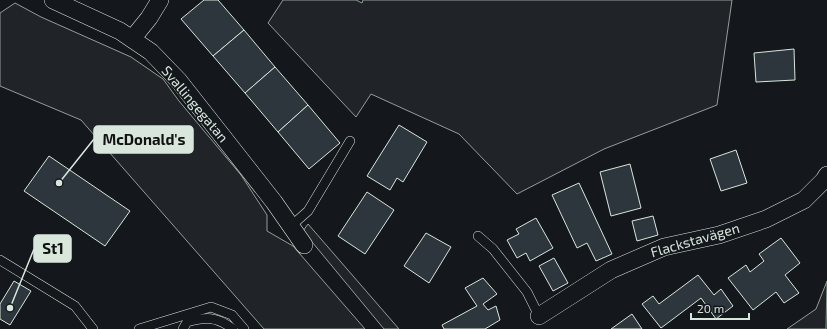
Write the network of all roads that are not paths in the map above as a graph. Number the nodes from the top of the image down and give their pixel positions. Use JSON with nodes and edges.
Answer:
{"nodes":[{"id":1,"x":53,"y":0,"type":"edge"},
{"id":2,"x":160,"y":0,"type":"edge"},
{"id":3,"x":132,"y":39,"type":"junction"},
{"id":4,"x":350,"y":141,"type":"dead end"},
{"id":5,"x":827,"y":175,"type":"edge"},
{"id":6,"x":291,"y":226,"type":"junction"},
{"id":7,"x":478,"y":236,"type":"dead end"},
{"id":8,"x":304,"y":245,"type":"dead end"},
{"id":9,"x":0,"y":260,"type":"edge"},
{"id":10,"x":539,"y":316,"type":"joint"},
{"id":11,"x":93,"y":329,"type":"edge"},
{"id":12,"x":139,"y":329,"type":"edge"},
{"id":13,"x":183,"y":329,"type":"edge"},
{"id":14,"x":233,"y":329,"type":"edge"},
{"id":15,"x":244,"y":329,"type":"edge"}],
"edges":[{"from":1,"to":3,"type":"street","name":"Svallingegatan"},
{"from":2,"to":3,"type":"street"},
{"from":3,"to":6,"type":"street","name":"Svallingegatan"},
{"from":4,"to":6,"type":"lane"},
{"from":5,"to":10,"type":"street","name":"Flackstavägen"},
{"from":6,"to":8,"type":"street","name":"Svallingegatan"},
{"from":7,"to":10,"type":"lane"},
{"from":9,"to":11,"type":"lane"},
{"from":12,"to":15,"type":"lane"},
{"from":13,"to":14,"type":"lane"}]}
